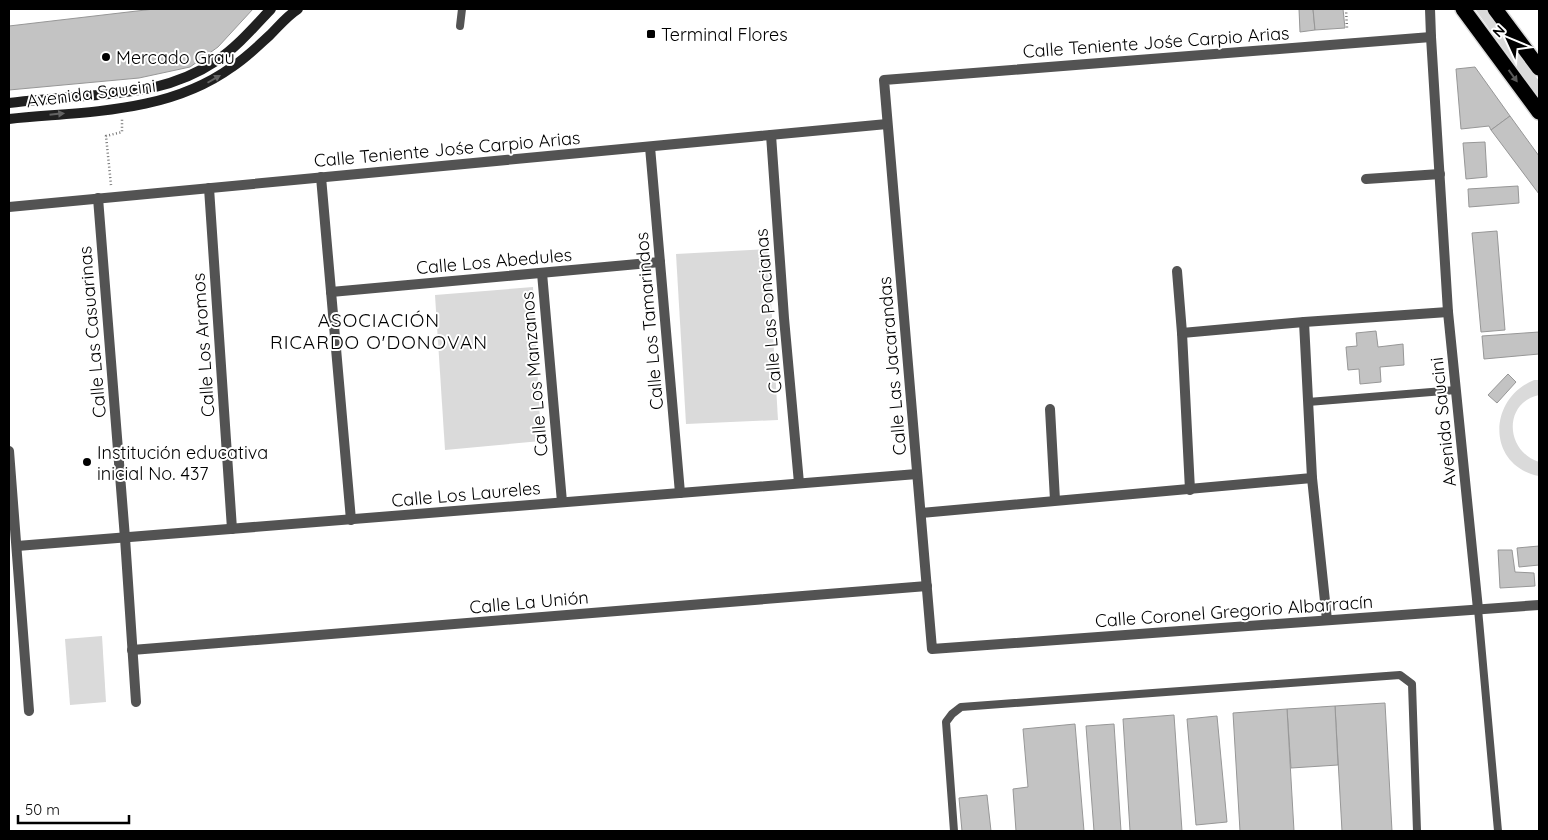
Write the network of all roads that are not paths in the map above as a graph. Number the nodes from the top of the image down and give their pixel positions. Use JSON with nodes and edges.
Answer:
{"nodes":[{"id":1,"x":271,"y":9,"type":"edge"},
{"id":2,"x":298,"y":9,"type":"edge"},
{"id":3,"x":462,"y":9,"type":"edge"},
{"id":4,"x":1430,"y":9,"type":"edge"},
{"id":5,"x":1463,"y":9,"type":"edge"},
{"id":6,"x":1495,"y":9,"type":"edge"},
{"id":7,"x":460,"y":26,"type":"dead end"},
{"id":8,"x":1431,"y":37,"type":"junction"},
{"id":9,"x":1539,"y":68,"type":"edge"},
{"id":10,"x":884,"y":80,"type":"joint"},
{"id":11,"x":9,"y":103,"type":"edge"},
{"id":12,"x":1539,"y":112,"type":"edge"},
{"id":13,"x":9,"y":119,"type":"edge"},
{"id":14,"x":887,"y":124,"type":"junction"},
{"id":15,"x":771,"y":135,"type":"junction"},
{"id":16,"x":650,"y":146,"type":"junction"},
{"id":17,"x":1440,"y":174,"type":"junction"},
{"id":18,"x":322,"y":177,"type":"junction"},
{"id":19,"x":1366,"y":180,"type":"dead end"},
{"id":20,"x":210,"y":188,"type":"junction"},
{"id":21,"x":98,"y":198,"type":"junction"},
{"id":22,"x":9,"y":207,"type":"edge"},
{"id":23,"x":660,"y":262,"type":"junction"},
{"id":24,"x":1177,"y":271,"type":"dead end"},
{"id":25,"x":542,"y":273,"type":"junction"},
{"id":26,"x":331,"y":292,"type":"junction"},
{"id":27,"x":1448,"y":312,"type":"junction"},
{"id":28,"x":1304,"y":322,"type":"junction"},
{"id":29,"x":1182,"y":333,"type":"junction"},
{"id":30,"x":1456,"y":390,"type":"junction"},
{"id":31,"x":1308,"y":402,"type":"junction"},
{"id":32,"x":1050,"y":409,"type":"dead end"},
{"id":33,"x":9,"y":451,"type":"edge"},
{"id":34,"x":917,"y":474,"type":"junction"},
{"id":35,"x":1312,"y":478,"type":"junction"},
{"id":36,"x":799,"y":483,"type":"junction"},
{"id":37,"x":1190,"y":490,"type":"junction"},
{"id":38,"x":680,"y":493,"type":"junction"},
{"id":39,"x":1054,"y":500,"type":"junction"},
{"id":40,"x":562,"y":502,"type":"junction"},
{"id":41,"x":921,"y":513,"type":"junction"},
{"id":42,"x":351,"y":520,"type":"junction"},
{"id":43,"x":232,"y":529,"type":"junction"},
{"id":44,"x":125,"y":538,"type":"junction"},
{"id":45,"x":18,"y":546,"type":"junction"},
{"id":46,"x":927,"y":586,"type":"junction"},
{"id":47,"x":1539,"y":605,"type":"edge"},
{"id":48,"x":1478,"y":609,"type":"junction"},
{"id":49,"x":1326,"y":620,"type":"junction"},
{"id":50,"x":932,"y":649,"type":"joint"},
{"id":51,"x":132,"y":650,"type":"junction"},
{"id":52,"x":136,"y":702,"type":"dead end"},
{"id":53,"x":30,"y":711,"type":"dead end"},
{"id":54,"x":954,"y":831,"type":"edge"},
{"id":55,"x":1417,"y":831,"type":"edge"},
{"id":56,"x":1498,"y":831,"type":"edge"}],
"edges":[{"from":1,"to":11,"type":"main road","name":"Avenida Saucini"},
{"from":13,"to":2,"type":"main road","name":"Avenida Saucini","one_way":true},
{"from":3,"to":7,"type":"lane"},
{"from":4,"to":8,"type":"street","name":"Avenida Saucini"},
{"from":5,"to":12,"type":"highway","one_way":true},
{"from":6,"to":9,"type":"highway"},
{"from":8,"to":10,"type":"street","name":"Calle Teniente Jośe Carpio Arias"},
{"from":8,"to":17,"type":"street","name":"Avenida Saucini"},
{"from":10,"to":14,"type":"street","name":"Calle Las Jacarandas"},
{"from":14,"to":15,"type":"street","name":"Calle Teniente Jośe Carpio Arias"},
{"from":14,"to":34,"type":"street","name":"Calle Las Jacarandas"},
{"from":15,"to":16,"type":"street","name":"Calle Teniente Jośe Carpio Arias"},
{"from":15,"to":36,"type":"street","name":"Calle Las Poncianas"},
{"from":16,"to":18,"type":"street","name":"Calle Teniente Jośe Carpio Arias"},
{"from":16,"to":23,"type":"street","name":"Calle Los Tamarindos"},
{"from":17,"to":19,"type":"street"},
{"from":17,"to":27,"type":"street","name":"Avenida Saucini"},
{"from":18,"to":20,"type":"street","name":"Calle Teniente Jośe Carpio Arias"},
{"from":18,"to":26,"type":"street"},
{"from":20,"to":21,"type":"street","name":"Calle Teniente Jośe Carpio Arias"},
{"from":20,"to":43,"type":"street","name":"Calle Los Aromos"},
{"from":21,"to":22,"type":"street","name":"Calle Teniente Jośe Carpio Arias"},
{"from":21,"to":44,"type":"street","name":"Calle Las Casuarinas"},
{"from":23,"to":25,"type":"street","name":"Calle Los Abedules"},
{"from":23,"to":38,"type":"street","name":"Calle Los Tamarindos"},
{"from":24,"to":29,"type":"street"},
{"from":25,"to":26,"type":"street","name":"Calle Los Abedules"},
{"from":25,"to":40,"type":"street","name":"Calle Los Manzanos"},
{"from":26,"to":42,"type":"street"},
{"from":27,"to":28,"type":"street"},
{"from":27,"to":30,"type":"street","name":"Avenida Saucini"},
{"from":28,"to":29,"type":"street"},
{"from":28,"to":31,"type":"street"},
{"from":29,"to":37,"type":"street"},
{"from":30,"to":31,"type":"lane"},
{"from":30,"to":48,"type":"street","name":"Avenida Saucini"},
{"from":31,"to":35,"type":"street"},
{"from":32,"to":39,"type":"street"},
{"from":33,"to":45,"type":"street"},
{"from":34,"to":36,"type":"street","name":"Calle Los Laureles"},
{"from":34,"to":41,"type":"street","name":"Calle Las Jacarandas"},
{"from":35,"to":37,"type":"street"},
{"from":35,"to":49,"type":"street"},
{"from":36,"to":38,"type":"street","name":"Calle Los Laureles"},
{"from":37,"to":39,"type":"street"},
{"from":38,"to":40,"type":"street","name":"Calle Los Laureles"},
{"from":39,"to":41,"type":"street"},
{"from":40,"to":42,"type":"street","name":"Calle Los Laureles"},
{"from":41,"to":46,"type":"street","name":"Calle Las Jacarandas"},
{"from":42,"to":43,"type":"street","name":"Calle Los Laureles"},
{"from":43,"to":44,"type":"street","name":"Calle Los Laureles"},
{"from":44,"to":45,"type":"street","name":"Calle Los Laureles"},
{"from":44,"to":51,"type":"street","name":"Calle Las Casuarinas"},
{"from":45,"to":53,"type":"street"},
{"from":46,"to":50,"type":"street","name":"Calle Las Jacarandas"},
{"from":46,"to":51,"type":"street","name":"Calle La Unión"},
{"from":47,"to":48,"type":"street","name":"Calle Coronel Gregorio Albarracín"},
{"from":48,"to":49,"type":"street","name":"Calle Coronel Gregorio Albarracín"},
{"from":48,"to":56,"type":"lane","name":"Avenida Saucini"},
{"from":49,"to":50,"type":"street","name":"Calle Coronel Gregorio Albarracín"},
{"from":51,"to":52,"type":"street","name":"Calle Las Casuarinas"},
{"from":54,"to":55,"type":"lane"}]}
